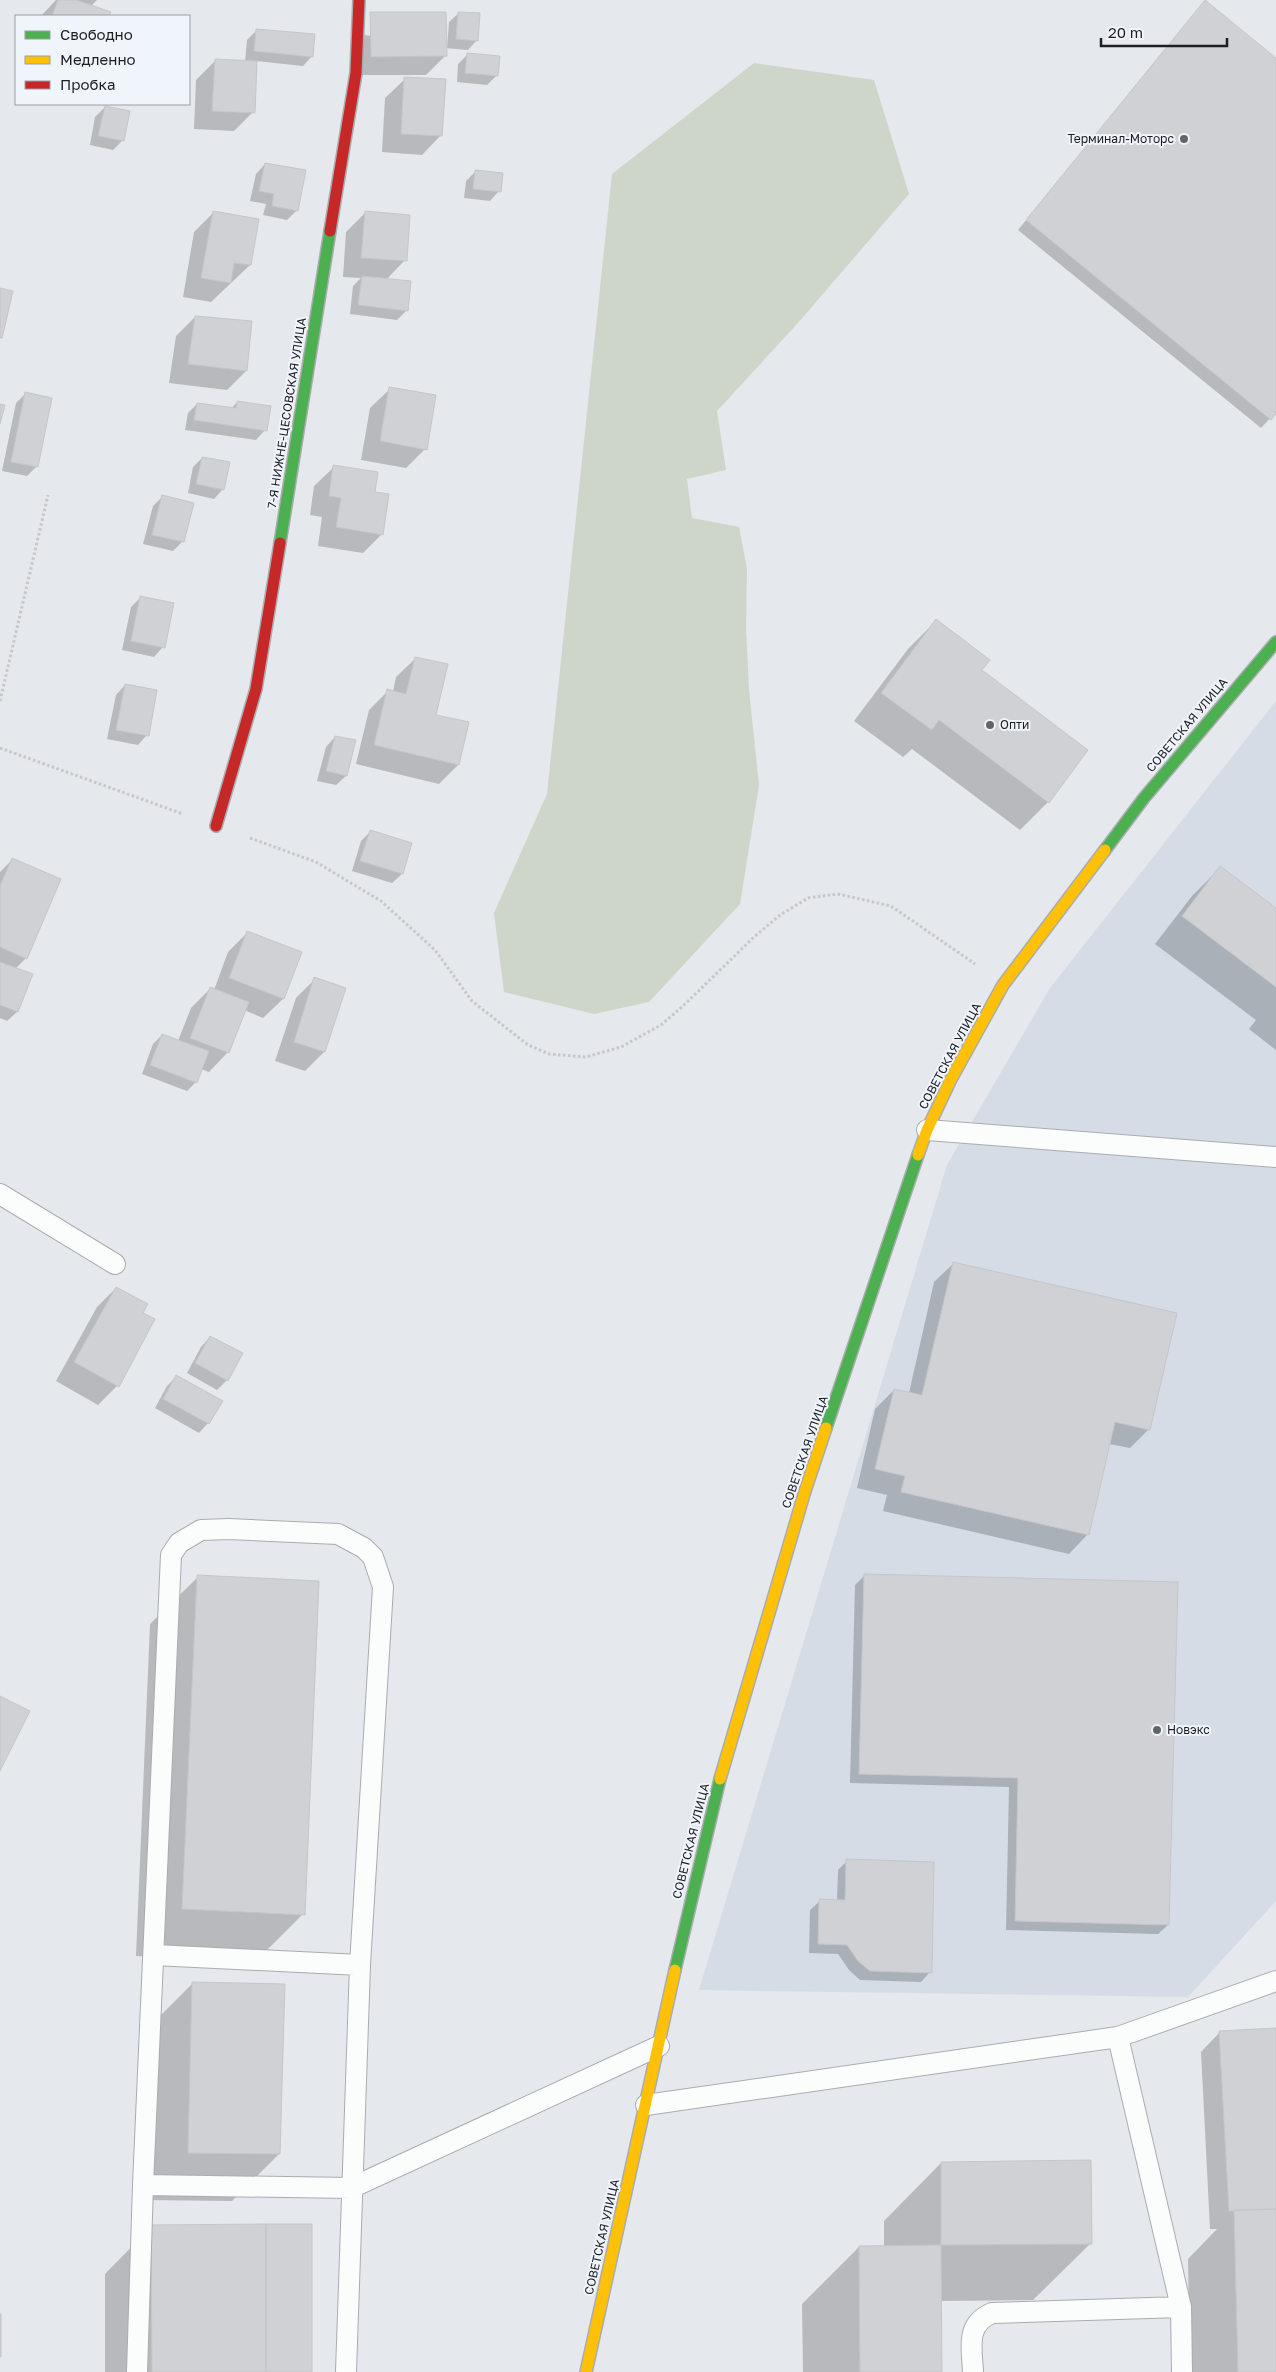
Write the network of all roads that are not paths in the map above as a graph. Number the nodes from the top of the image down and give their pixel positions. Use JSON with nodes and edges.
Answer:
{"nodes":[{"id":1,"x":359,"y":0,"type":"edge"},
{"id":2,"x":1276,"y":642,"type":"edge"},
{"id":3,"x":216,"y":826,"type":"road end"},
{"id":4,"x":927,"y":1130,"type":"junction"},
{"id":5,"x":1276,"y":1157,"type":"edge"},
{"id":6,"x":0,"y":1194,"type":"edge"},
{"id":7,"x":115,"y":1264,"type":"dead end"},
{"id":8,"x":154,"y":1955,"type":"junction"},
{"id":9,"x":360,"y":1965,"type":"junction"},
{"id":10,"x":1276,"y":1981,"type":"edge"},
{"id":11,"x":1118,"y":2037,"type":"junction"},
{"id":12,"x":658,"y":2046,"type":"junction"},
{"id":13,"x":646,"y":2105,"type":"junction"},
{"id":14,"x":143,"y":2185,"type":"junction"},
{"id":15,"x":351,"y":2188,"type":"junction"},
{"id":16,"x":1181,"y":2307,"type":"junction"},
{"id":17,"x":137,"y":2372,"type":"edge"},
{"id":18,"x":346,"y":2372,"type":"edge"},
{"id":19,"x":586,"y":2372,"type":"edge"},
{"id":20,"x":973,"y":2372,"type":"edge"},
{"id":21,"x":1182,"y":2372,"type":"edge"}],
"edges":[{"from":1,"to":3,"type":"main road","name":"7-Я НИЖНЕ-ЦЕСОВСКАЯ УЛИЦА"},
{"from":2,"to":4,"type":"main road","name":"СОВЕТСКАЯ УЛИЦА"},
{"from":4,"to":5,"type":"lane"},
{"from":4,"to":12,"type":"main road","name":"СОВЕТСКАЯ УЛИЦА"},
{"from":6,"to":7,"type":"lane"},
{"from":8,"to":9,"type":"lane"},
{"from":8,"to":9,"type":"lane"},
{"from":8,"to":14,"type":"lane"},
{"from":9,"to":15,"type":"lane"},
{"from":10,"to":11,"type":"lane"},
{"from":11,"to":13,"type":"lane"},
{"from":11,"to":16,"type":"lane"},
{"from":12,"to":13,"type":"main road","name":"СОВЕТСКАЯ УЛИЦА"},
{"from":12,"to":15,"type":"lane"},
{"from":13,"to":19,"type":"main road","name":"СОВЕТСКАЯ УЛИЦА"},
{"from":14,"to":15,"type":"lane"},
{"from":14,"to":17,"type":"lane"},
{"from":15,"to":18,"type":"lane"},
{"from":16,"to":20,"type":"lane"},
{"from":16,"to":21,"type":"lane"}]}
